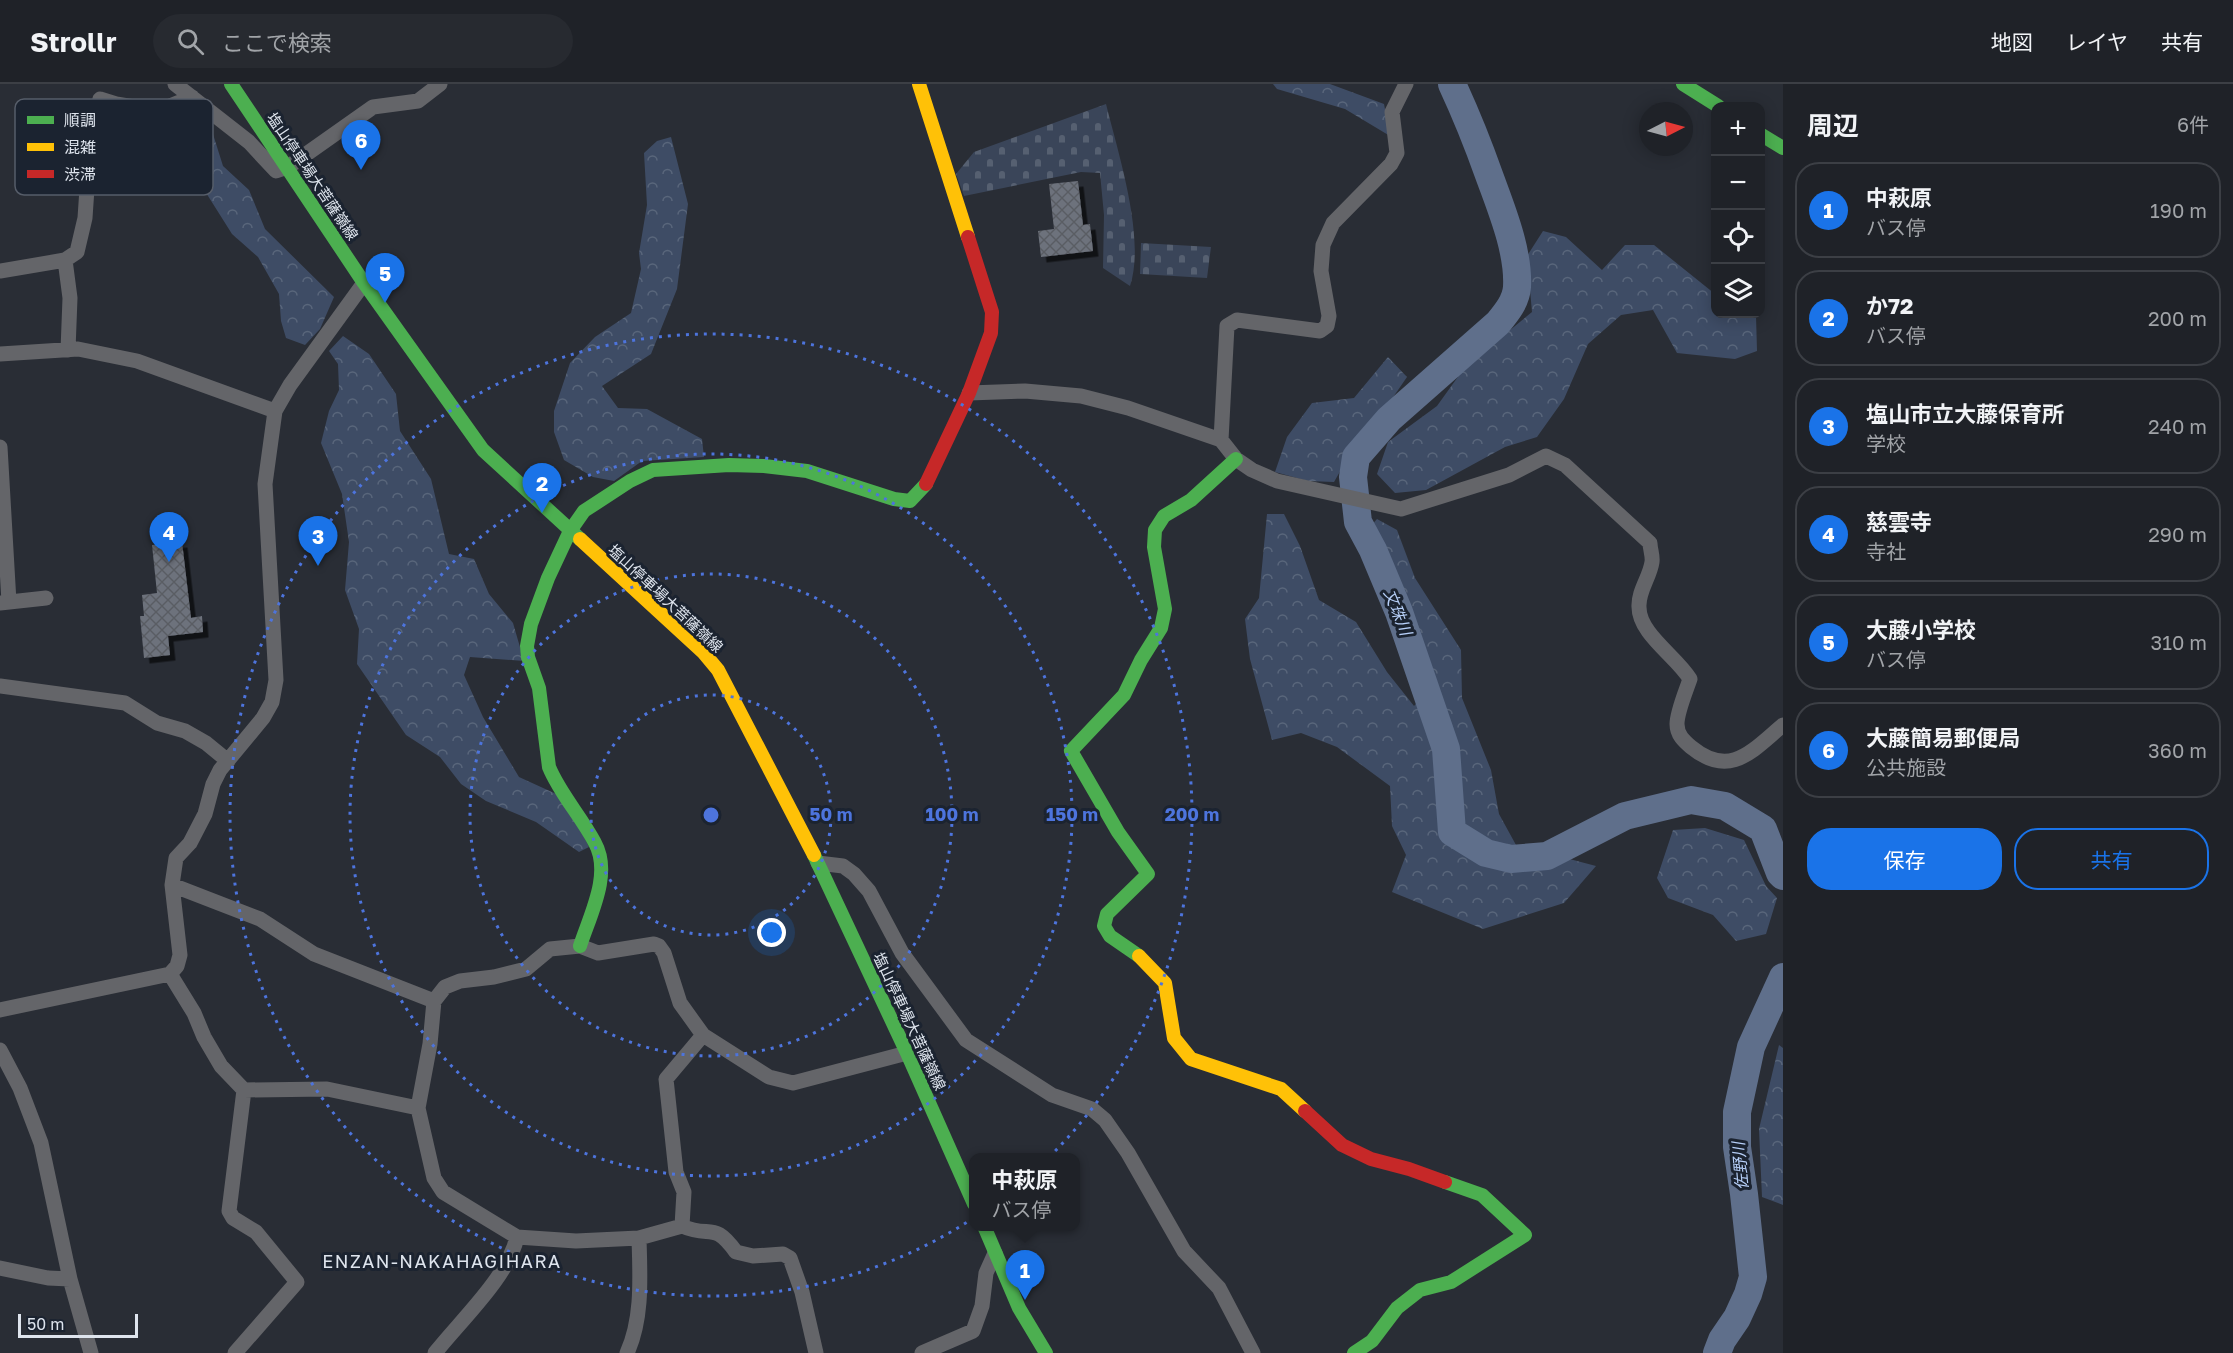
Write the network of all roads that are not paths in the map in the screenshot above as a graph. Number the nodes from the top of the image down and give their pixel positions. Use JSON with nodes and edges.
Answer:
{"nodes":[{"id":1,"x":176,"y":84,"type":"edge"},
{"id":2,"x":231,"y":84,"type":"edge"},
{"id":3,"x":440,"y":84,"type":"edge"},
{"id":4,"x":919,"y":84,"type":"edge"},
{"id":5,"x":1406,"y":84,"type":"edge"},
{"id":6,"x":1683,"y":84,"type":"edge"},
{"id":7,"x":192,"y":97,"type":"junction"},
{"id":8,"x":187,"y":99,"type":"edge"},
{"id":9,"x":195,"y":99,"type":"edge"},
{"id":10,"x":1712,"y":102,"type":"edge"},
{"id":11,"x":213,"y":114,"type":"edge"},
{"id":12,"x":1765,"y":137,"type":"edge"},
{"id":13,"x":1783,"y":148,"type":"edge"},
{"id":14,"x":288,"y":167,"type":"junction"},
{"id":15,"x":87,"y":195,"type":"edge"},
{"id":16,"x":65,"y":260,"type":"junction"},
{"id":17,"x":0,"y":271,"type":"edge"},
{"id":18,"x":364,"y":283,"type":"junction"},
{"id":19,"x":68,"y":350,"type":"junction"},
{"id":20,"x":0,"y":354,"type":"edge"},
{"id":21,"x":969,"y":393,"type":"junction"},
{"id":22,"x":274,"y":411,"type":"junction"},
{"id":23,"x":1221,"y":440,"type":"junction"},
{"id":24,"x":0,"y":447,"type":"edge"},
{"id":25,"x":1236,"y":459,"type":"junction"},
{"id":26,"x":570,"y":531,"type":"junction"},
{"id":27,"x":46,"y":598,"type":"dead end"},
{"id":28,"x":4,"y":603,"type":"edge"},
{"id":29,"x":0,"y":686,"type":"edge"},
{"id":30,"x":1783,"y":725,"type":"edge"},
{"id":31,"x":228,"y":761,"type":"junction"},
{"id":32,"x":818,"y":863,"type":"junction"},
{"id":33,"x":172,"y":885,"type":"junction"},
{"id":34,"x":580,"y":946,"type":"junction"},
{"id":35,"x":170,"y":974,"type":"junction"},
{"id":36,"x":434,"y":1001,"type":"junction"},
{"id":37,"x":0,"y":1010,"type":"edge"},
{"id":38,"x":703,"y":1035,"type":"junction"},
{"id":39,"x":0,"y":1050,"type":"edge"},
{"id":40,"x":907,"y":1053,"type":"junction"},
{"id":41,"x":244,"y":1090,"type":"junction"},
{"id":42,"x":418,"y":1108,"type":"junction"},
{"id":43,"x":969,"y":1193,"type":"edge"},
{"id":44,"x":682,"y":1226,"type":"junction"},
{"id":45,"x":986,"y":1231,"type":"edge"},
{"id":46,"x":517,"y":1237,"type":"junction"},
{"id":47,"x":639,"y":1238,"type":"junction"},
{"id":48,"x":995,"y":1253,"type":"junction"},
{"id":49,"x":0,"y":1268,"type":"edge"},
{"id":50,"x":70,"y":1279,"type":"junction"},
{"id":51,"x":248,"y":1346,"type":"edge"},
{"id":52,"x":91,"y":1353,"type":"edge"},
{"id":53,"x":235,"y":1353,"type":"edge"},
{"id":54,"x":435,"y":1353,"type":"edge"},
{"id":55,"x":627,"y":1353,"type":"edge"},
{"id":56,"x":816,"y":1353,"type":"edge"},
{"id":57,"x":922,"y":1353,"type":"edge"},
{"id":58,"x":1046,"y":1353,"type":"edge"},
{"id":59,"x":1253,"y":1353,"type":"edge"},
{"id":60,"x":1354,"y":1353,"type":"edge"}],
"edges":[{"from":1,"to":7,"type":"street"},
{"from":2,"to":14,"type":"main road","name":"塩山停車場大菩薩嶺線"},
{"from":3,"to":14,"type":"street"},
{"from":4,"to":21,"type":"main road"},
{"from":5,"to":23,"type":"street"},
{"from":6,"to":10,"type":"main road"},
{"from":7,"to":8,"type":"street"},
{"from":7,"to":9,"type":"street"},
{"from":11,"to":14,"type":"street"},
{"from":12,"to":13,"type":"main road"},
{"from":14,"to":18,"type":"main road","name":"塩山停車場大菩薩嶺線"},
{"from":15,"to":16,"type":"street"},
{"from":16,"to":17,"type":"street"},
{"from":16,"to":19,"type":"street"},
{"from":18,"to":22,"type":"street"},
{"from":18,"to":26,"type":"main road","name":"塩山停車場大菩薩嶺線"},
{"from":19,"to":20,"type":"street"},
{"from":19,"to":22,"type":"street"},
{"from":21,"to":23,"type":"street"},
{"from":21,"to":26,"type":"main road"},
{"from":22,"to":31,"type":"street"},
{"from":23,"to":25,"type":"street"},
{"from":24,"to":28,"type":"street"},
{"from":25,"to":30,"type":"street"},
{"from":25,"to":60,"type":"main road"},
{"from":26,"to":32,"type":"main road","name":"塩山停車場大菩薩嶺線"},
{"from":26,"to":34,"type":"main road"},
{"from":27,"to":28,"type":"street"},
{"from":29,"to":31,"type":"street"},
{"from":31,"to":33,"type":"street"},
{"from":32,"to":40,"type":"main road","name":"塩山停車場大菩薩嶺線"},
{"from":32,"to":59,"type":"street"},
{"from":33,"to":35,"type":"street"},
{"from":33,"to":36,"type":"street"},
{"from":34,"to":36,"type":"street"},
{"from":34,"to":38,"type":"street"},
{"from":35,"to":37,"type":"street"},
{"from":35,"to":41,"type":"street"},
{"from":36,"to":42,"type":"street"},
{"from":38,"to":40,"type":"street"},
{"from":38,"to":44,"type":"street"},
{"from":39,"to":50,"type":"street"},
{"from":40,"to":43,"type":"main road","name":"塩山停車場大菩薩嶺線"},
{"from":41,"to":42,"type":"street"},
{"from":41,"to":51,"type":"street"},
{"from":42,"to":46,"type":"street"},
{"from":44,"to":47,"type":"street"},
{"from":44,"to":56,"type":"street"},
{"from":45,"to":48,"type":"main road"},
{"from":46,"to":47,"type":"street"},
{"from":46,"to":54,"type":"street"},
{"from":47,"to":55,"type":"street"},
{"from":48,"to":57,"type":"street"},
{"from":48,"to":58,"type":"main road"},
{"from":49,"to":50,"type":"street"},
{"from":50,"to":52,"type":"street"},
{"from":51,"to":53,"type":"street"}]}
